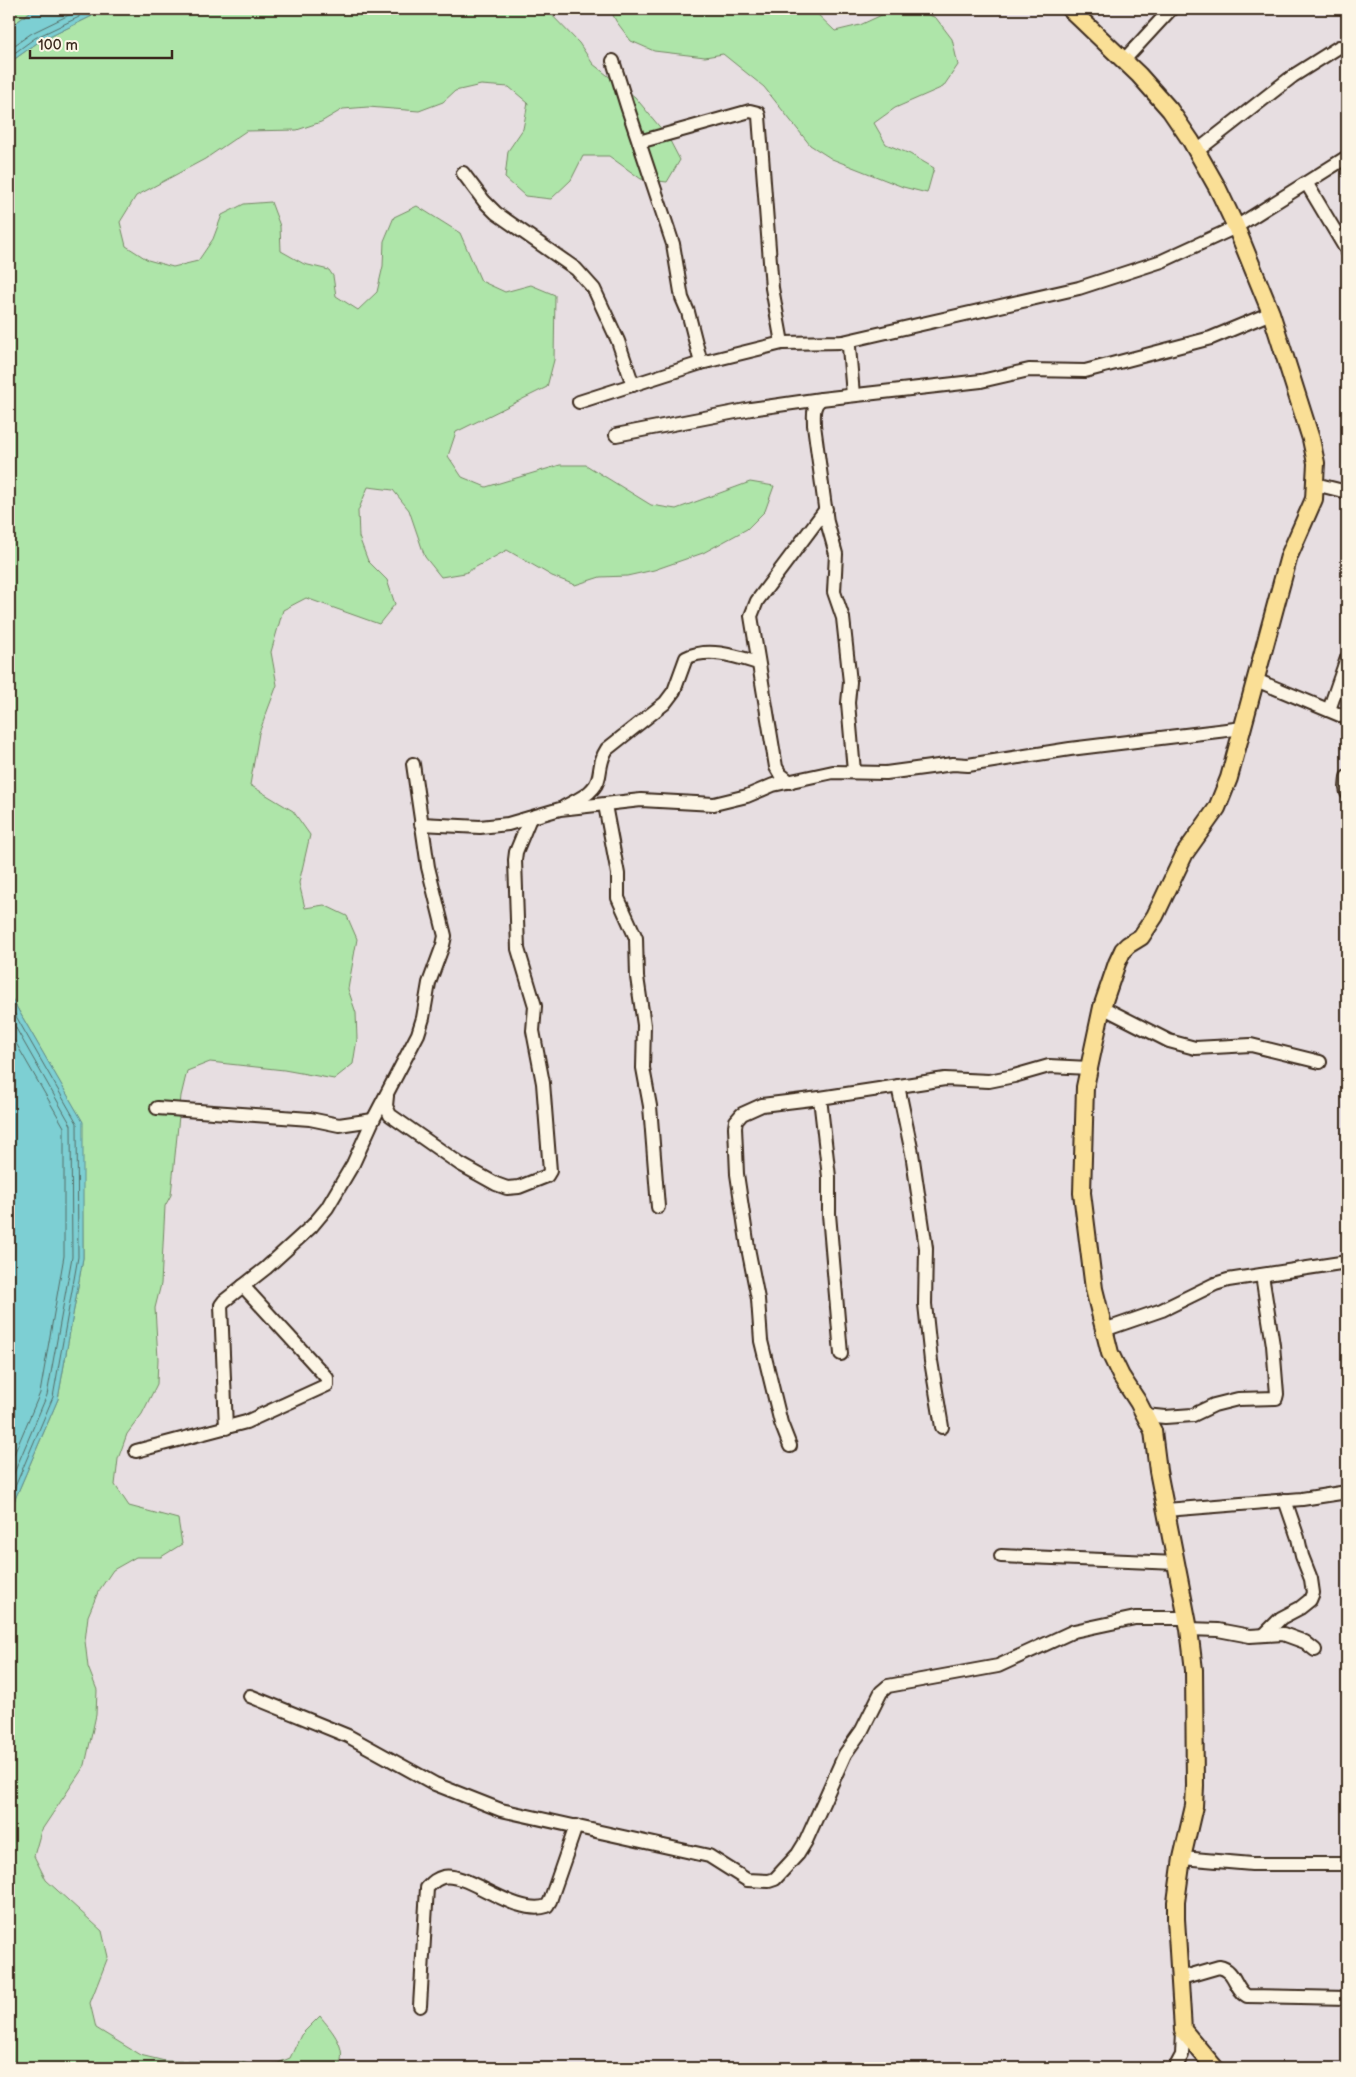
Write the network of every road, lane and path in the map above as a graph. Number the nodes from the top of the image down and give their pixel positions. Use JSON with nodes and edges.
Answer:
{"nodes":[{"id":1,"x":1070,"y":9,"type":"edge"},
{"id":2,"x":1171,"y":9,"type":"edge"},
{"id":3,"x":1339,"y":47,"type":"dead end"},
{"id":4,"x":1124,"y":60,"type":"junction"},
{"id":5,"x":613,"y":61,"type":"dead end"},
{"id":6,"x":639,"y":142,"type":"junction"},
{"id":7,"x":1197,"y":151,"type":"junction"},
{"id":8,"x":1347,"y":157,"type":"edge"},
{"id":9,"x":463,"y":173,"type":"dead end"},
{"id":10,"x":1307,"y":184,"type":"junction"},
{"id":11,"x":1236,"y":226,"type":"junction"},
{"id":12,"x":1347,"y":251,"type":"edge"},
{"id":13,"x":1271,"y":313,"type":"junction"},
{"id":14,"x":843,"y":342,"type":"junction"},
{"id":15,"x":782,"y":343,"type":"junction"},
{"id":16,"x":701,"y":364,"type":"junction"},
{"id":17,"x":633,"y":385,"type":"junction"},
{"id":18,"x":854,"y":395,"type":"junction"},
{"id":19,"x":821,"y":399,"type":"junction"},
{"id":20,"x":579,"y":402,"type":"dead end"},
{"id":21,"x":616,"y":435,"type":"dead end"},
{"id":22,"x":1315,"y":484,"type":"junction"},
{"id":23,"x":1347,"y":492,"type":"edge"},
{"id":24,"x":826,"y":509,"type":"junction"},
{"id":25,"x":1347,"y":658,"type":"edge"},
{"id":26,"x":758,"y":663,"type":"junction"},
{"id":27,"x":1256,"y":680,"type":"junction"},
{"id":28,"x":1329,"y":710,"type":"junction"},
{"id":29,"x":1347,"y":718,"type":"edge"},
{"id":30,"x":1243,"y":728,"type":"junction"},
{"id":31,"x":413,"y":764,"type":"dead end"},
{"id":32,"x":854,"y":771,"type":"junction"},
{"id":33,"x":1347,"y":778,"type":"edge"},
{"id":34,"x":790,"y":782,"type":"junction"},
{"id":35,"x":1347,"y":793,"type":"edge"},
{"id":36,"x":605,"y":805,"type":"junction"},
{"id":37,"x":560,"y":809,"type":"junction"},
{"id":38,"x":530,"y":818,"type":"junction"},
{"id":39,"x":421,"y":824,"type":"junction"},
{"id":40,"x":1102,"y":1007,"type":"junction"},
{"id":41,"x":1320,"y":1062,"type":"dead end"},
{"id":42,"x":1089,"y":1068,"type":"junction"},
{"id":43,"x":898,"y":1086,"type":"junction"},
{"id":44,"x":387,"y":1096,"type":"junction"},
{"id":45,"x":820,"y":1098,"type":"junction"},
{"id":46,"x":157,"y":1108,"type":"dead end"},
{"id":47,"x":373,"y":1120,"type":"junction"},
{"id":48,"x":658,"y":1206,"type":"dead end"},
{"id":49,"x":1347,"y":1262,"type":"edge"},
{"id":50,"x":1262,"y":1275,"type":"junction"},
{"id":51,"x":243,"y":1286,"type":"junction"},
{"id":52,"x":1104,"y":1330,"type":"junction"},
{"id":53,"x":841,"y":1354,"type":"dead end"},
{"id":54,"x":1145,"y":1415,"type":"junction"},
{"id":55,"x":942,"y":1427,"type":"dead end"},
{"id":56,"x":226,"y":1428,"type":"junction"},
{"id":57,"x":790,"y":1446,"type":"dead end"},
{"id":58,"x":136,"y":1451,"type":"dead end"},
{"id":59,"x":1347,"y":1492,"type":"edge"},
{"id":60,"x":1285,"y":1500,"type":"junction"},
{"id":61,"x":1166,"y":1510,"type":"junction"},
{"id":62,"x":1001,"y":1556,"type":"dead end"},
{"id":63,"x":1177,"y":1563,"type":"junction"},
{"id":64,"x":1188,"y":1624,"type":"junction"},
{"id":65,"x":1264,"y":1634,"type":"junction"},
{"id":66,"x":1315,"y":1650,"type":"dead end"},
{"id":67,"x":250,"y":1696,"type":"dead end"},
{"id":68,"x":576,"y":1826,"type":"junction"},
{"id":69,"x":1182,"y":1858,"type":"junction"},
{"id":70,"x":1347,"y":1864,"type":"edge"},
{"id":71,"x":1181,"y":1978,"type":"junction"},
{"id":72,"x":1347,"y":1998,"type":"edge"},
{"id":73,"x":420,"y":2006,"type":"dead end"},
{"id":74,"x":1184,"y":2030,"type":"junction"},
{"id":75,"x":1182,"y":2055,"type":"junction"},
{"id":76,"x":1210,"y":2062,"type":"edge"},
{"id":77,"x":1175,"y":2068,"type":"edge"}],
"edges":[{"from":1,"to":4,"type":"main road"},
{"from":2,"to":4,"type":"street"},
{"from":3,"to":7,"type":"street"},
{"from":4,"to":7,"type":"main road"},
{"from":5,"to":6,"type":"street"},
{"from":6,"to":15,"type":"street"},
{"from":6,"to":16,"type":"street"},
{"from":7,"to":11,"type":"main road"},
{"from":8,"to":10,"type":"street"},
{"from":9,"to":17,"type":"street"},
{"from":10,"to":11,"type":"street"},
{"from":10,"to":12,"type":"street"},
{"from":11,"to":13,"type":"main road"},
{"from":11,"to":14,"type":"street"},
{"from":13,"to":18,"type":"street"},
{"from":13,"to":22,"type":"main road"},
{"from":14,"to":15,"type":"street"},
{"from":14,"to":18,"type":"street"},
{"from":15,"to":16,"type":"street"},
{"from":16,"to":17,"type":"street"},
{"from":17,"to":20,"type":"street"},
{"from":18,"to":19,"type":"street"},
{"from":19,"to":21,"type":"street"},
{"from":19,"to":24,"type":"street"},
{"from":22,"to":23,"type":"street"},
{"from":22,"to":27,"type":"main road"},
{"from":24,"to":26,"type":"street"},
{"from":24,"to":32,"type":"street"},
{"from":25,"to":28,"type":"street"},
{"from":26,"to":34,"type":"street"},
{"from":26,"to":37,"type":"street"},
{"from":27,"to":28,"type":"street"},
{"from":27,"to":30,"type":"main road"},
{"from":28,"to":29,"type":"street"},
{"from":30,"to":32,"type":"street"},
{"from":30,"to":40,"type":"main road"},
{"from":31,"to":39,"type":"street"},
{"from":32,"to":34,"type":"street"},
{"from":33,"to":35,"type":"street"},
{"from":34,"to":36,"type":"street"},
{"from":36,"to":37,"type":"street"},
{"from":36,"to":48,"type":"street"},
{"from":37,"to":38,"type":"street"},
{"from":38,"to":39,"type":"street"},
{"from":38,"to":44,"type":"street"},
{"from":39,"to":44,"type":"street"},
{"from":40,"to":41,"type":"street"},
{"from":40,"to":42,"type":"main road"},
{"from":42,"to":43,"type":"street"},
{"from":42,"to":52,"type":"main road"},
{"from":43,"to":45,"type":"street"},
{"from":43,"to":55,"type":"street"},
{"from":44,"to":47,"type":"street"},
{"from":45,"to":53,"type":"street"},
{"from":45,"to":57,"type":"street"},
{"from":46,"to":47,"type":"street"},
{"from":47,"to":51,"type":"street"},
{"from":49,"to":50,"type":"street"},
{"from":50,"to":52,"type":"street"},
{"from":50,"to":54,"type":"street"},
{"from":51,"to":56,"type":"street"},
{"from":51,"to":56,"type":"street"},
{"from":52,"to":54,"type":"main road"},
{"from":54,"to":61,"type":"main road"},
{"from":56,"to":58,"type":"street"},
{"from":59,"to":60,"type":"street"},
{"from":60,"to":61,"type":"street"},
{"from":60,"to":65,"type":"street"},
{"from":61,"to":63,"type":"main road"},
{"from":62,"to":63,"type":"street"},
{"from":63,"to":64,"type":"main road"},
{"from":64,"to":65,"type":"street"},
{"from":64,"to":68,"type":"street"},
{"from":64,"to":69,"type":"main road"},
{"from":65,"to":66,"type":"street"},
{"from":67,"to":68,"type":"street"},
{"from":68,"to":73,"type":"street"},
{"from":69,"to":70,"type":"street"},
{"from":69,"to":71,"type":"main road"},
{"from":71,"to":72,"type":"street"},
{"from":71,"to":74,"type":"main road"},
{"from":74,"to":75,"type":"street"},
{"from":74,"to":76,"type":"main road"},
{"from":75,"to":76,"type":"street"},
{"from":75,"to":77,"type":"street"}]}
